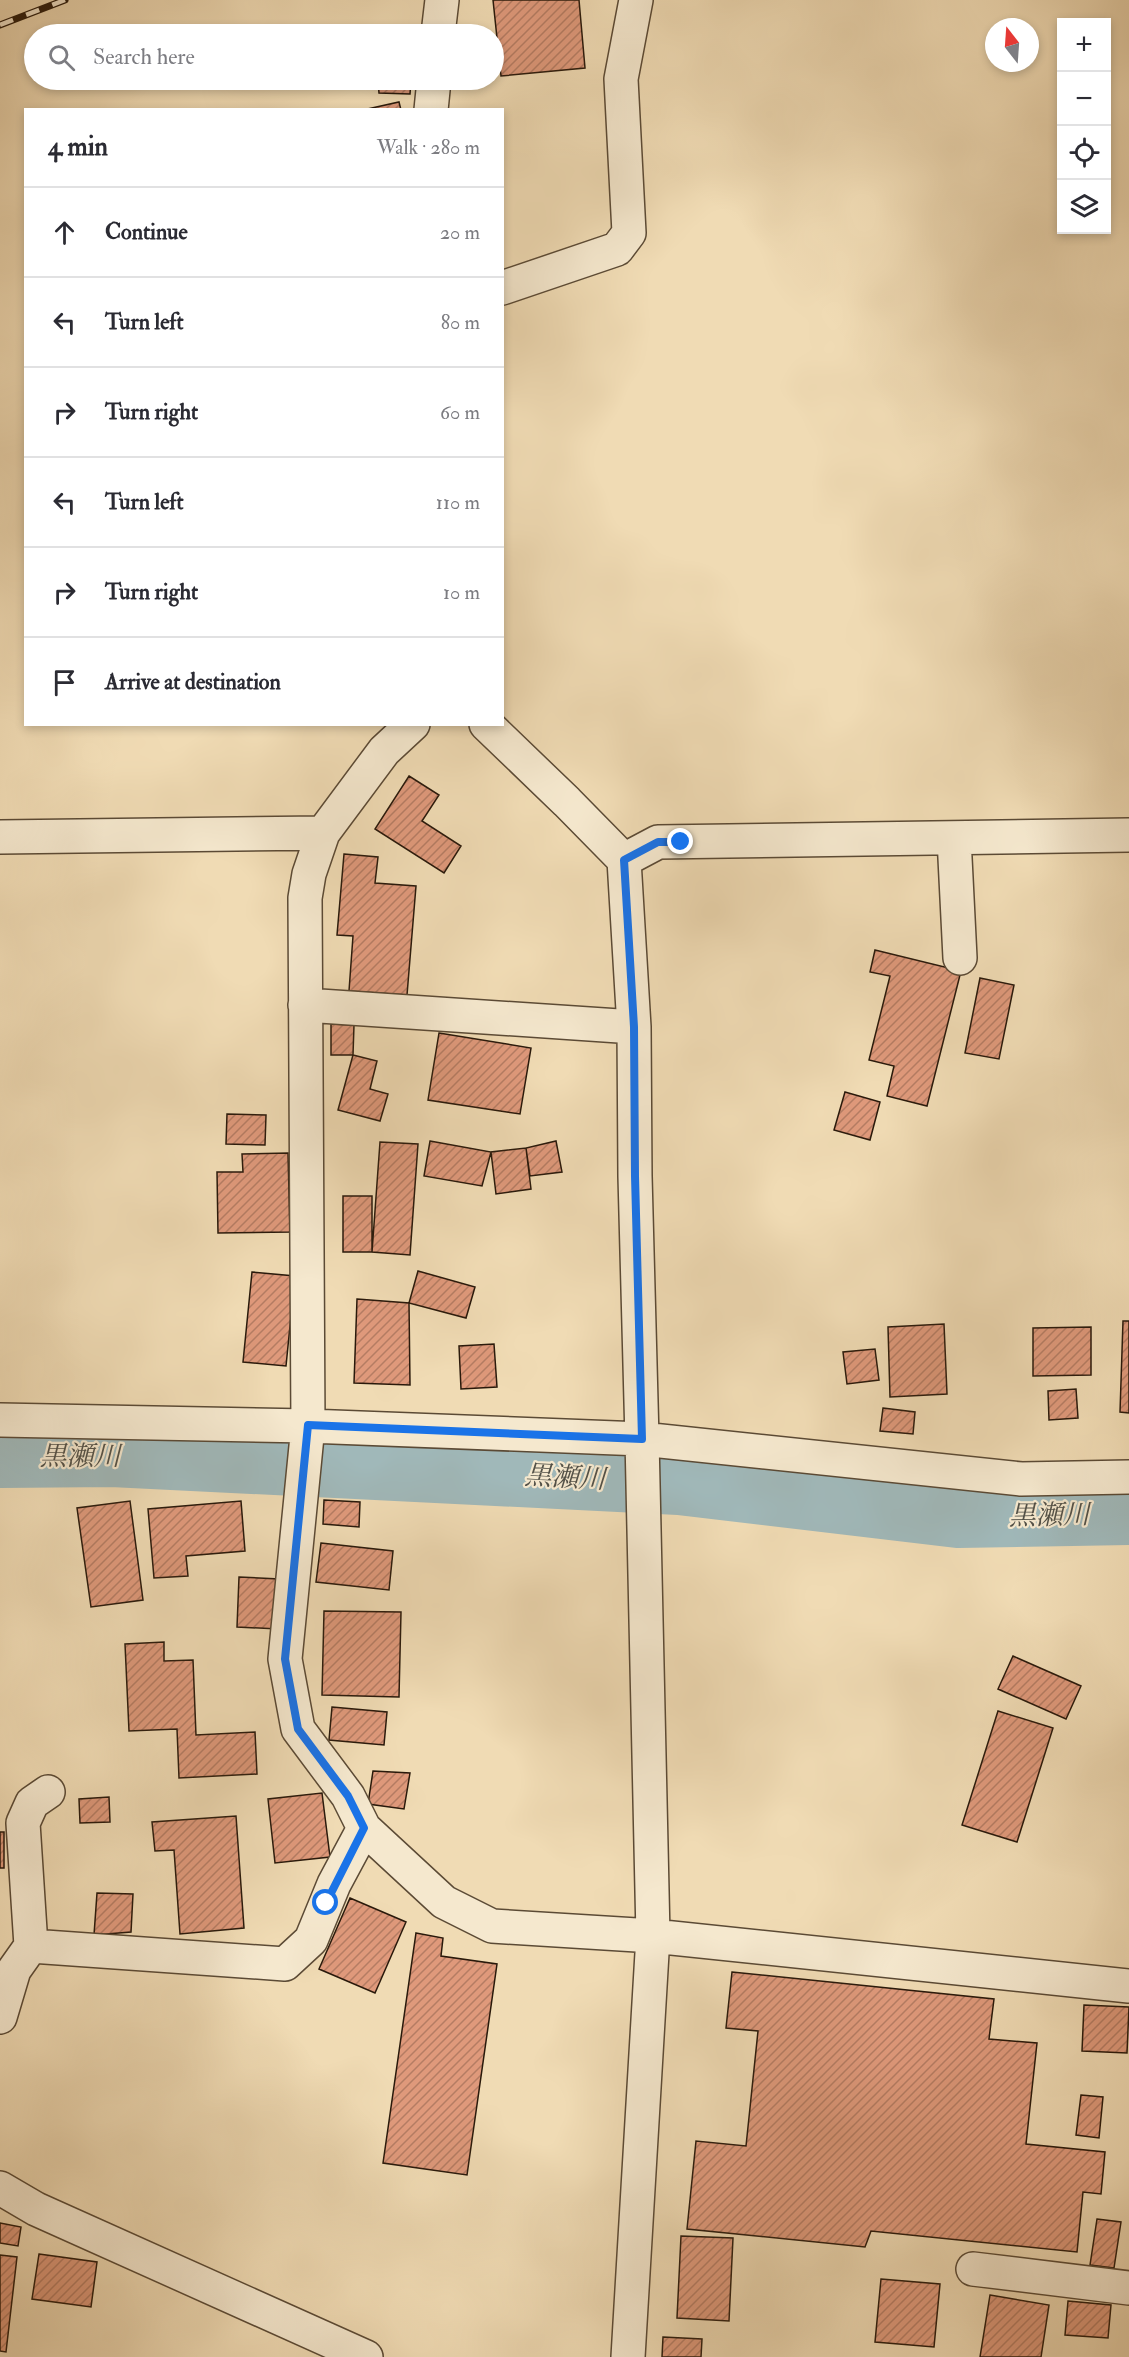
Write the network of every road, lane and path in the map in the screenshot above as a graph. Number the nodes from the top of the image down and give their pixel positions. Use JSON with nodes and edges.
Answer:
{"nodes":[{"id":1,"x":442,"y":0,"type":"edge"},
{"id":2,"x":636,"y":0,"type":"edge"},
{"id":3,"x":439,"y":24,"type":"edge"},
{"id":4,"x":433,"y":90,"type":"edge"},
{"id":5,"x":431,"y":108,"type":"edge"},
{"id":6,"x":504,"y":287,"type":"edge"},
{"id":7,"x":411,"y":726,"type":"edge"},
{"id":8,"x":488,"y":726,"type":"edge"},
{"id":9,"x":323,"y":833,"type":"junction"},
{"id":10,"x":1129,"y":835,"type":"edge"},
{"id":11,"x":0,"y":837,"type":"edge"},
{"id":12,"x":954,"y":838,"type":"junction"},
{"id":13,"x":624,"y":860,"type":"junction"},
{"id":14,"x":960,"y":958,"type":"dead end"},
{"id":15,"x":305,"y":1005,"type":"junction"},
{"id":16,"x":634,"y":1027,"type":"junction"},
{"id":17,"x":0,"y":1420,"type":"edge"},
{"id":18,"x":308,"y":1425,"type":"junction"},
{"id":19,"x":642,"y":1439,"type":"junction"},
{"id":20,"x":1129,"y":1477,"type":"edge"},
{"id":21,"x":48,"y":1792,"type":"dead end"},
{"id":22,"x":364,"y":1828,"type":"junction"},
{"id":23,"x":652,"y":1936,"type":"junction"},
{"id":24,"x":32,"y":1946,"type":"junction"},
{"id":25,"x":1129,"y":1986,"type":"edge"},
{"id":26,"x":0,"y":2017,"type":"edge"},
{"id":27,"x":0,"y":2188,"type":"edge"},
{"id":28,"x":973,"y":2269,"type":"dead end"},
{"id":29,"x":1129,"y":2288,"type":"edge"},
{"id":30,"x":366,"y":2357,"type":"edge"},
{"id":31,"x":628,"y":2357,"type":"edge"}],
"edges":[{"from":1,"to":3,"type":"street"},
{"from":2,"to":6,"type":"street"},
{"from":4,"to":5,"type":"street"},
{"from":7,"to":9,"type":"street"},
{"from":8,"to":13,"type":"street"},
{"from":9,"to":11,"type":"street"},
{"from":9,"to":15,"type":"street"},
{"from":10,"to":12,"type":"street"},
{"from":12,"to":13,"type":"street"},
{"from":12,"to":14,"type":"street"},
{"from":13,"to":16,"type":"street"},
{"from":15,"to":16,"type":"street"},
{"from":15,"to":18,"type":"street"},
{"from":16,"to":19,"type":"street"},
{"from":17,"to":18,"type":"street"},
{"from":18,"to":19,"type":"street"},
{"from":18,"to":22,"type":"street"},
{"from":19,"to":20,"type":"street"},
{"from":19,"to":23,"type":"street"},
{"from":21,"to":24,"type":"street"},
{"from":22,"to":23,"type":"street"},
{"from":22,"to":24,"type":"street"},
{"from":23,"to":25,"type":"street"},
{"from":23,"to":31,"type":"street"},
{"from":24,"to":26,"type":"street"},
{"from":27,"to":30,"type":"street"},
{"from":28,"to":29,"type":"street"}]}
